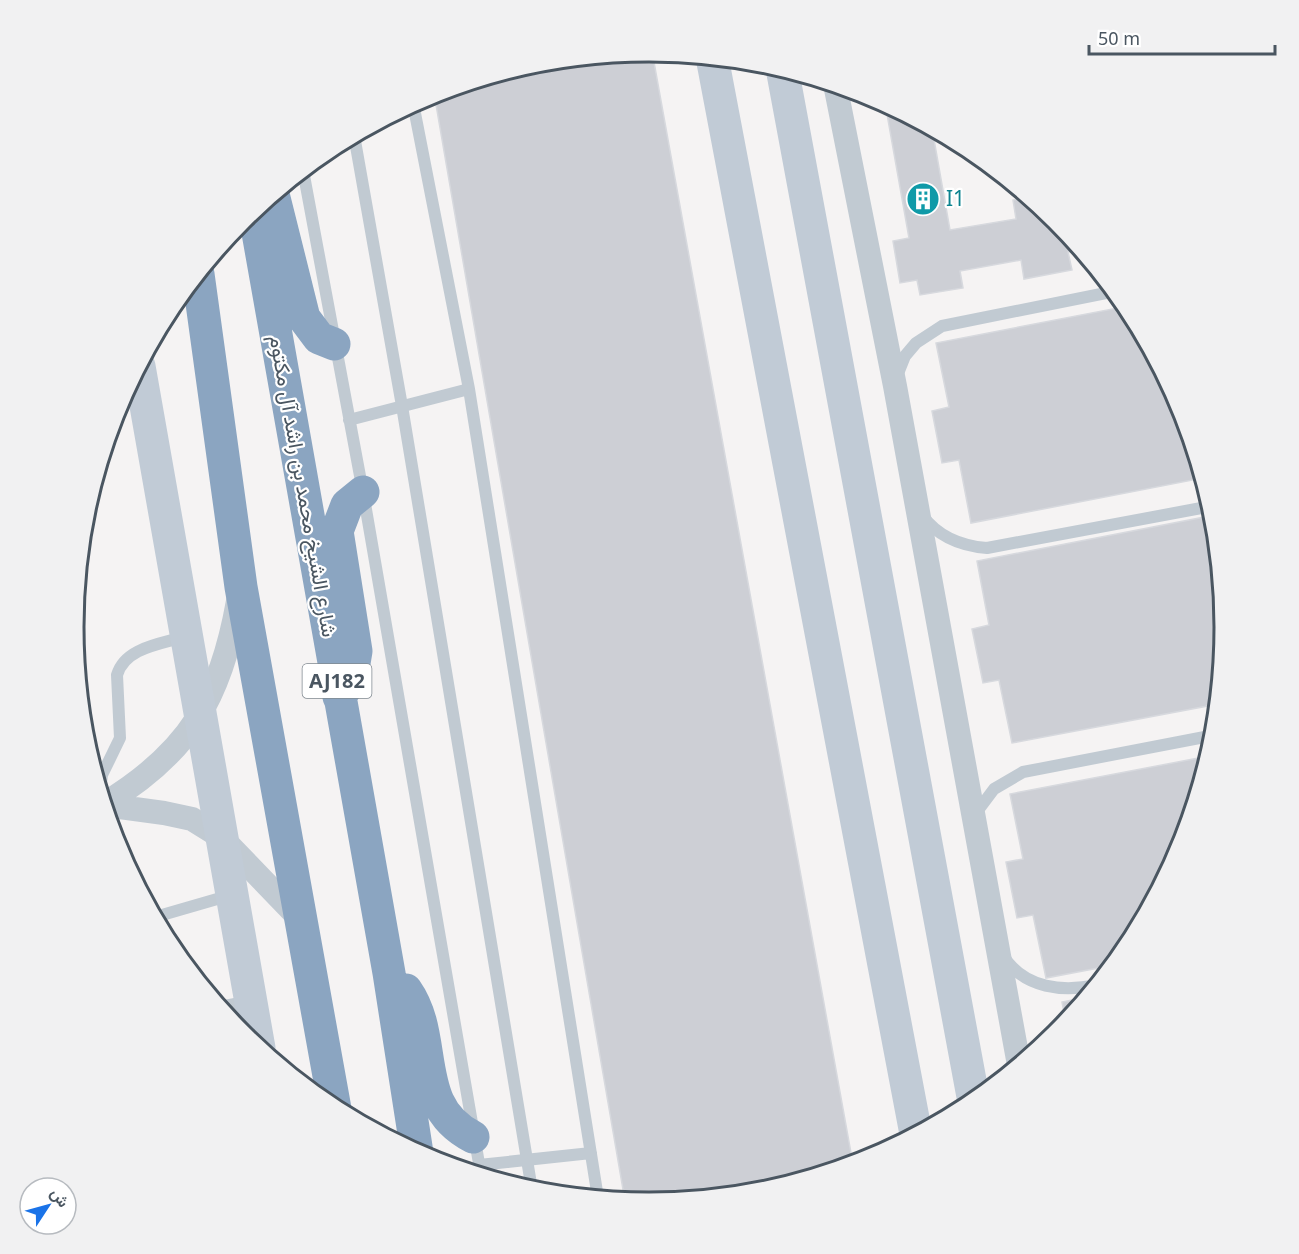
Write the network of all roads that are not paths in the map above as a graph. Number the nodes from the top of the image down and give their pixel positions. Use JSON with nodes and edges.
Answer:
{"nodes":[{"id":1,"x":714,"y":65,"type":"edge"},
{"id":2,"x":784,"y":78,"type":"edge"},
{"id":3,"x":837,"y":94,"type":"edge"},
{"id":4,"x":415,"y":113,"type":"edge"},
{"id":5,"x":356,"y":144,"type":"edge"},
{"id":6,"x":305,"y":178,"type":"edge"},
{"id":7,"x":275,"y":204,"type":"edge"},
{"id":8,"x":256,"y":221,"type":"edge"},
{"id":9,"x":199,"y":285,"type":"edge"},
{"id":10,"x":1105,"y":293,"type":"edge"},
{"id":11,"x":334,"y":344,"type":"junction"},
{"id":12,"x":895,"y":386,"type":"junction"},
{"id":13,"x":470,"y":389,"type":"junction"},
{"id":14,"x":137,"y":393,"type":"edge"},
{"id":15,"x":402,"y":406,"type":"junction"},
{"id":16,"x":349,"y":420,"type":"junction"},
{"id":17,"x":363,"y":492,"type":"junction"},
{"id":18,"x":916,"y":508,"type":"junction"},
{"id":19,"x":1202,"y":508,"type":"edge"},
{"id":20,"x":240,"y":586,"type":"junction"},
{"id":21,"x":188,"y":636,"type":"junction"},
{"id":22,"x":339,"y":697,"type":"junction"},
{"id":23,"x":200,"y":717,"type":"junction"},
{"id":24,"x":1204,"y":737,"type":"edge"},
{"id":25,"x":103,"y":773,"type":"edge"},
{"id":26,"x":111,"y":800,"type":"edge"},
{"id":27,"x":113,"y":806,"type":"edge"},
{"id":28,"x":974,"y":817,"type":"junction"},
{"id":29,"x":221,"y":837,"type":"junction"},
{"id":30,"x":232,"y":895,"type":"junction"},
{"id":31,"x":163,"y":915,"type":"edge"},
{"id":32,"x":300,"y":919,"type":"junction"},
{"id":33,"x":997,"y":947,"type":"junction"},
{"id":34,"x":389,"y":973,"type":"junction"},
{"id":35,"x":1085,"y":988,"type":"edge"},
{"id":36,"x":235,"y":1004,"type":"edge"},
{"id":37,"x":244,"y":1021,"type":"edge"},
{"id":38,"x":1017,"y":1056,"type":"edge"},
{"id":39,"x":972,"y":1091,"type":"edge"},
{"id":40,"x":332,"y":1095,"type":"edge"},
{"id":41,"x":915,"y":1126,"type":"edge"},
{"id":42,"x":415,"y":1141,"type":"edge"},
{"id":43,"x":591,"y":1153,"type":"junction"},
{"id":44,"x":478,"y":1159,"type":"edge"},
{"id":45,"x":526,"y":1160,"type":"junction"},
{"id":46,"x":530,"y":1180,"type":"edge"},
{"id":47,"x":597,"y":1190,"type":"edge"}],
"edges":[{"from":1,"to":41,"type":"street"},
{"from":2,"to":39,"type":"street"},
{"from":3,"to":12,"type":"street"},
{"from":4,"to":13,"type":"lane"},
{"from":5,"to":15,"type":"lane"},
{"from":6,"to":11,"type":"lane"},
{"from":7,"to":11,"type":"highway"},
{"from":8,"to":22,"type":"highway","name":"شارع الشيخ محمد بن راشد آل مكتوم","number":"AJ182"},
{"from":9,"to":20,"type":"highway"},
{"from":10,"to":12,"type":"lane"},
{"from":11,"to":16,"type":"lane"},
{"from":12,"to":18,"type":"street"},
{"from":13,"to":15,"type":"lane"},
{"from":13,"to":43,"type":"lane"},
{"from":14,"to":21,"type":"street"},
{"from":15,"to":16,"type":"lane"},
{"from":15,"to":45,"type":"lane"},
{"from":16,"to":17,"type":"lane"},
{"from":17,"to":22,"type":"highway"},
{"from":17,"to":44,"type":"lane"},
{"from":18,"to":19,"type":"lane"},
{"from":18,"to":28,"type":"street"},
{"from":20,"to":23,"type":"street"},
{"from":20,"to":32,"type":"highway"},
{"from":21,"to":23,"type":"street"},
{"from":21,"to":25,"type":"lane"},
{"from":22,"to":34,"type":"highway","name":"شارع الشيخ محمد بن راشد آل مكتوم","number":"AJ182"},
{"from":23,"to":26,"type":"street"},
{"from":23,"to":29,"type":"street"},
{"from":24,"to":28,"type":"lane"},
{"from":27,"to":29,"type":"street"},
{"from":28,"to":33,"type":"street"},
{"from":29,"to":30,"type":"street"},
{"from":29,"to":32,"type":"street"},
{"from":30,"to":31,"type":"lane"},
{"from":30,"to":36,"type":"street"},
{"from":32,"to":40,"type":"highway"},
{"from":33,"to":35,"type":"lane"},
{"from":33,"to":38,"type":"street"},
{"from":34,"to":42,"type":"highway","name":"شارع الشيخ محمد بن راشد آل مكتوم","number":"AJ182"},
{"from":34,"to":44,"type":"highway"},
{"from":36,"to":37,"type":"street"},
{"from":43,"to":45,"type":"lane"},
{"from":43,"to":47,"type":"lane"},
{"from":44,"to":45,"type":"lane"},
{"from":45,"to":46,"type":"lane"}]}
